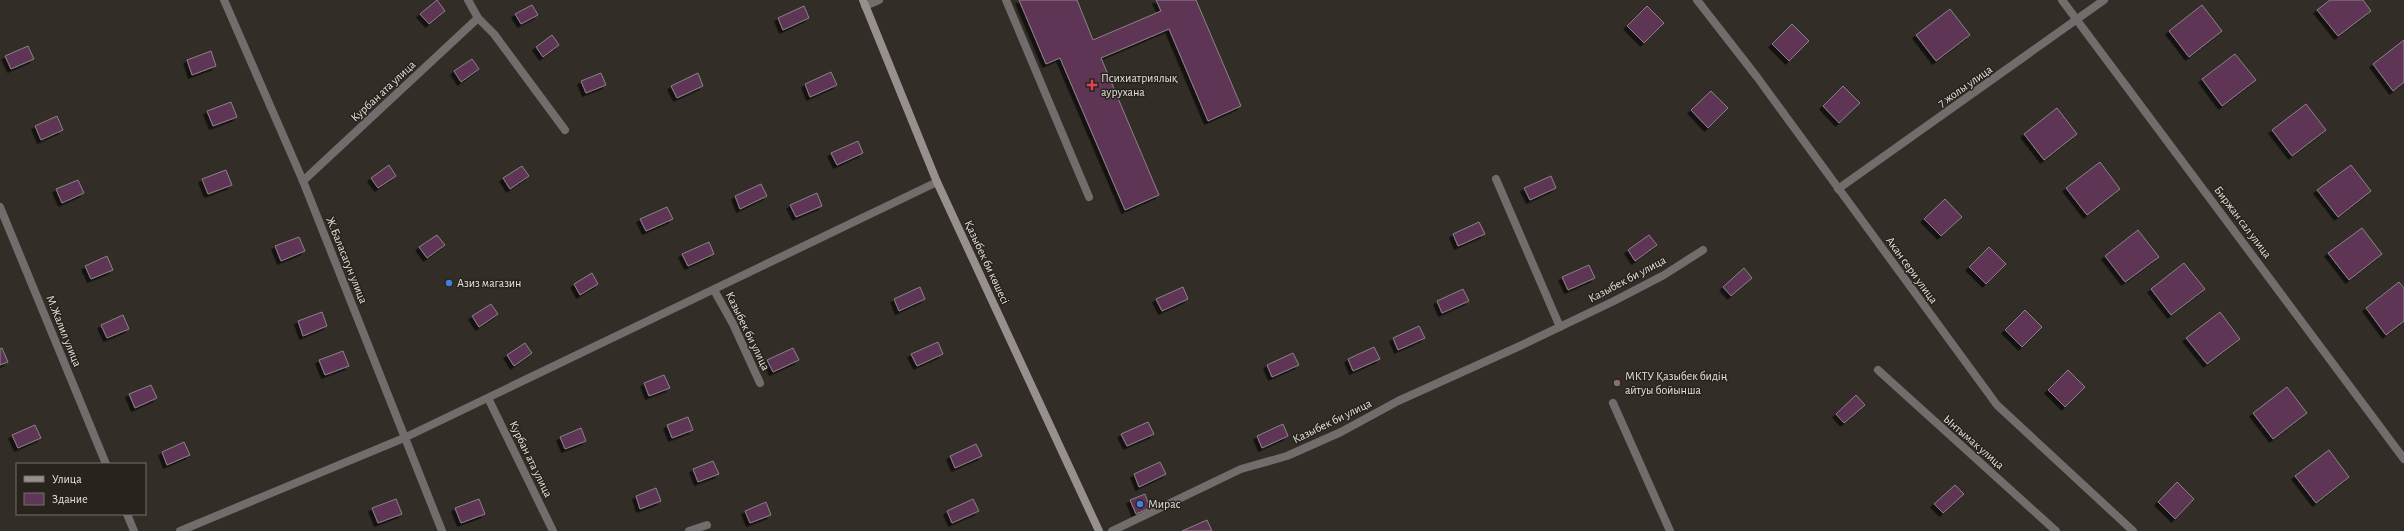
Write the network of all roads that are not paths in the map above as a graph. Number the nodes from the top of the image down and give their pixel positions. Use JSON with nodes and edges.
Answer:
{"nodes":[{"id":1,"x":224,"y":0,"type":"edge"},
{"id":2,"x":468,"y":0,"type":"edge"},
{"id":3,"x":880,"y":0,"type":"edge"},
{"id":4,"x":1006,"y":0,"type":"edge"},
{"id":5,"x":1697,"y":0,"type":"edge"},
{"id":6,"x":2062,"y":0,"type":"edge"},
{"id":7,"x":2104,"y":0,"type":"edge"},
{"id":8,"x":864,"y":3,"type":"edge"},
{"id":9,"x":478,"y":18,"type":"junction"},
{"id":10,"x":2078,"y":20,"type":"junction"},
{"id":11,"x":565,"y":130,"type":"dead end"},
{"id":12,"x":1496,"y":179,"type":"dead end"},
{"id":13,"x":303,"y":181,"type":"junction"},
{"id":14,"x":937,"y":182,"type":"junction"},
{"id":15,"x":1838,"y":189,"type":"junction"},
{"id":16,"x":1089,"y":197,"type":"dead end"},
{"id":17,"x":0,"y":207,"type":"edge"},
{"id":18,"x":1703,"y":250,"type":"dead end"},
{"id":19,"x":714,"y":290,"type":"junction"},
{"id":20,"x":1560,"y":327,"type":"junction"},
{"id":21,"x":1878,"y":370,"type":"dead end"},
{"id":22,"x":760,"y":383,"type":"dead end"},
{"id":23,"x":488,"y":398,"type":"junction"},
{"id":24,"x":1613,"y":403,"type":"dead end"},
{"id":25,"x":404,"y":438,"type":"junction"},
{"id":26,"x":2404,"y":459,"type":"edge"},
{"id":27,"x":106,"y":463,"type":"edge"},
{"id":28,"x":127,"y":515,"type":"edge"},
{"id":29,"x":707,"y":525,"type":"dead end"},
{"id":30,"x":134,"y":531,"type":"edge"},
{"id":31,"x":180,"y":531,"type":"edge"},
{"id":32,"x":442,"y":531,"type":"edge"},
{"id":33,"x":553,"y":531,"type":"edge"},
{"id":34,"x":689,"y":531,"type":"edge"},
{"id":35,"x":1099,"y":531,"type":"edge"},
{"id":36,"x":1112,"y":531,"type":"edge"},
{"id":37,"x":1670,"y":531,"type":"edge"},
{"id":38,"x":2056,"y":531,"type":"edge"},
{"id":39,"x":2134,"y":531,"type":"edge"}],
"edges":[{"from":1,"to":13,"type":"street","name":"Ж.Баласагун улица"},
{"from":2,"to":9,"type":"street"},
{"from":3,"to":8,"type":"street"},
{"from":4,"to":16,"type":"street"},
{"from":5,"to":15,"type":"street","name":"Акан сери улица"},
{"from":6,"to":10,"type":"street","name":"Биржан сал улица"},
{"from":7,"to":10,"type":"street","name":"7 жолы улица"},
{"from":8,"to":14,"type":"main road","name":"Қазыбек би көшесі"},
{"from":9,"to":11,"type":"street"},
{"from":9,"to":13,"type":"street","name":"Курбан ата улица"},
{"from":10,"to":15,"type":"street","name":"7 жолы улица"},
{"from":10,"to":26,"type":"street","name":"Биржан сал улица"},
{"from":12,"to":20,"type":"street"},
{"from":13,"to":25,"type":"street","name":"Ж.Баласагун улица"},
{"from":14,"to":19,"type":"street"},
{"from":14,"to":35,"type":"main road","name":"Қазыбек би көшесі"},
{"from":15,"to":39,"type":"street","name":"Акан сери улица"},
{"from":17,"to":27,"type":"street","name":"М.Жалил улица"},
{"from":18,"to":20,"type":"street","name":"Казыбек би улица"},
{"from":19,"to":22,"type":"street","name":"Казыбек би улица"},
{"from":19,"to":23,"type":"street"},
{"from":20,"to":36,"type":"street","name":"Казыбек би улица"},
{"from":21,"to":38,"type":"street","name":"Ынтымак улица"},
{"from":23,"to":25,"type":"street"},
{"from":23,"to":33,"type":"street","name":"Курбан ата улица"},
{"from":24,"to":37,"type":"street"},
{"from":25,"to":31,"type":"street"},
{"from":25,"to":32,"type":"street","name":"Ж.Баласагун улица"},
{"from":28,"to":30,"type":"street"},
{"from":29,"to":34,"type":"street"}]}
